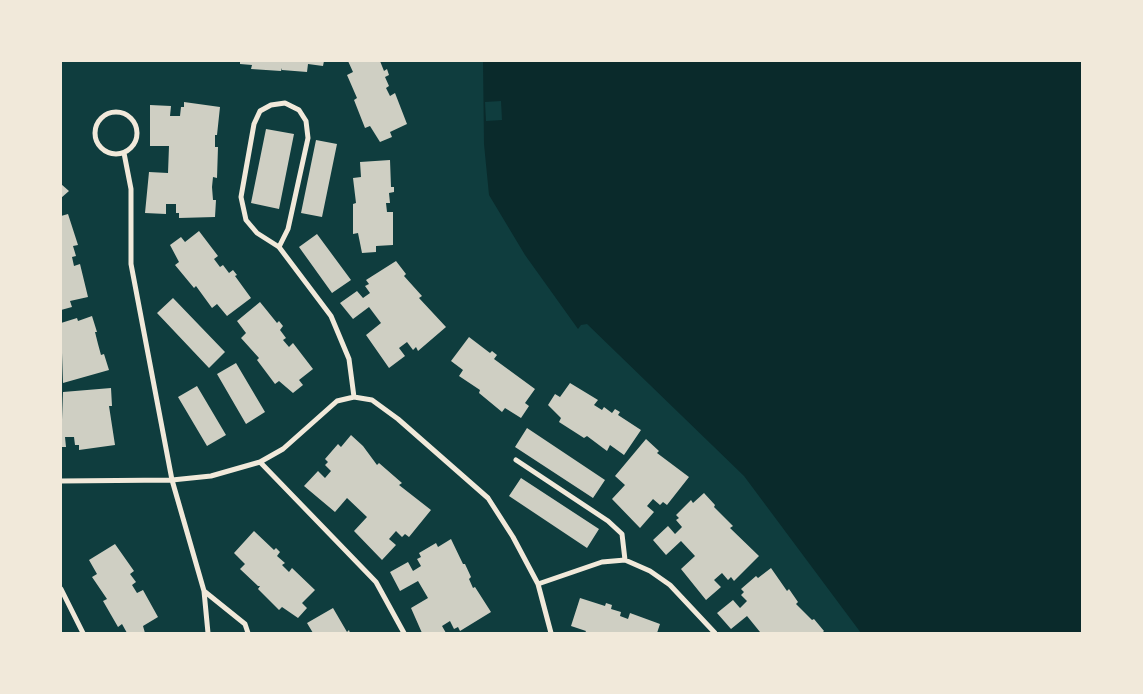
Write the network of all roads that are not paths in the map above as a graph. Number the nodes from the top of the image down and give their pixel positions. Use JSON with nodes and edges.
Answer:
{"nodes":[{"id":1,"x":124,"y":153,"type":"junction"},
{"id":2,"x":279,"y":247,"type":"junction"},
{"id":3,"x":354,"y":397,"type":"junction"},
{"id":4,"x":516,"y":460,"type":"dead end"},
{"id":5,"x":260,"y":462,"type":"junction"},
{"id":6,"x":172,"y":480,"type":"junction"},
{"id":7,"x":61,"y":481,"type":"edge"},
{"id":8,"x":625,"y":560,"type":"junction"},
{"id":9,"x":538,"y":584,"type":"junction"},
{"id":10,"x":61,"y":589,"type":"edge"},
{"id":11,"x":204,"y":591,"type":"junction"},
{"id":12,"x":83,"y":633,"type":"edge"},
{"id":13,"x":208,"y":633,"type":"edge"},
{"id":14,"x":248,"y":633,"type":"edge"},
{"id":15,"x":404,"y":633,"type":"edge"},
{"id":16,"x":551,"y":633,"type":"edge"},
{"id":17,"x":715,"y":633,"type":"edge"}],
"edges":[{"from":1,"to":1,"type":"street"},
{"from":1,"to":6,"type":"street"},
{"from":2,"to":2,"type":"street"},
{"from":2,"to":3,"type":"street"},
{"from":3,"to":5,"type":"street"},
{"from":3,"to":9,"type":"street"},
{"from":4,"to":8,"type":"street"},
{"from":5,"to":6,"type":"street"},
{"from":5,"to":15,"type":"street"},
{"from":6,"to":7,"type":"street"},
{"from":6,"to":11,"type":"street"},
{"from":8,"to":9,"type":"street"},
{"from":8,"to":17,"type":"street"},
{"from":9,"to":16,"type":"street"},
{"from":10,"to":12,"type":"street"},
{"from":11,"to":13,"type":"street"},
{"from":11,"to":14,"type":"street"}]}
